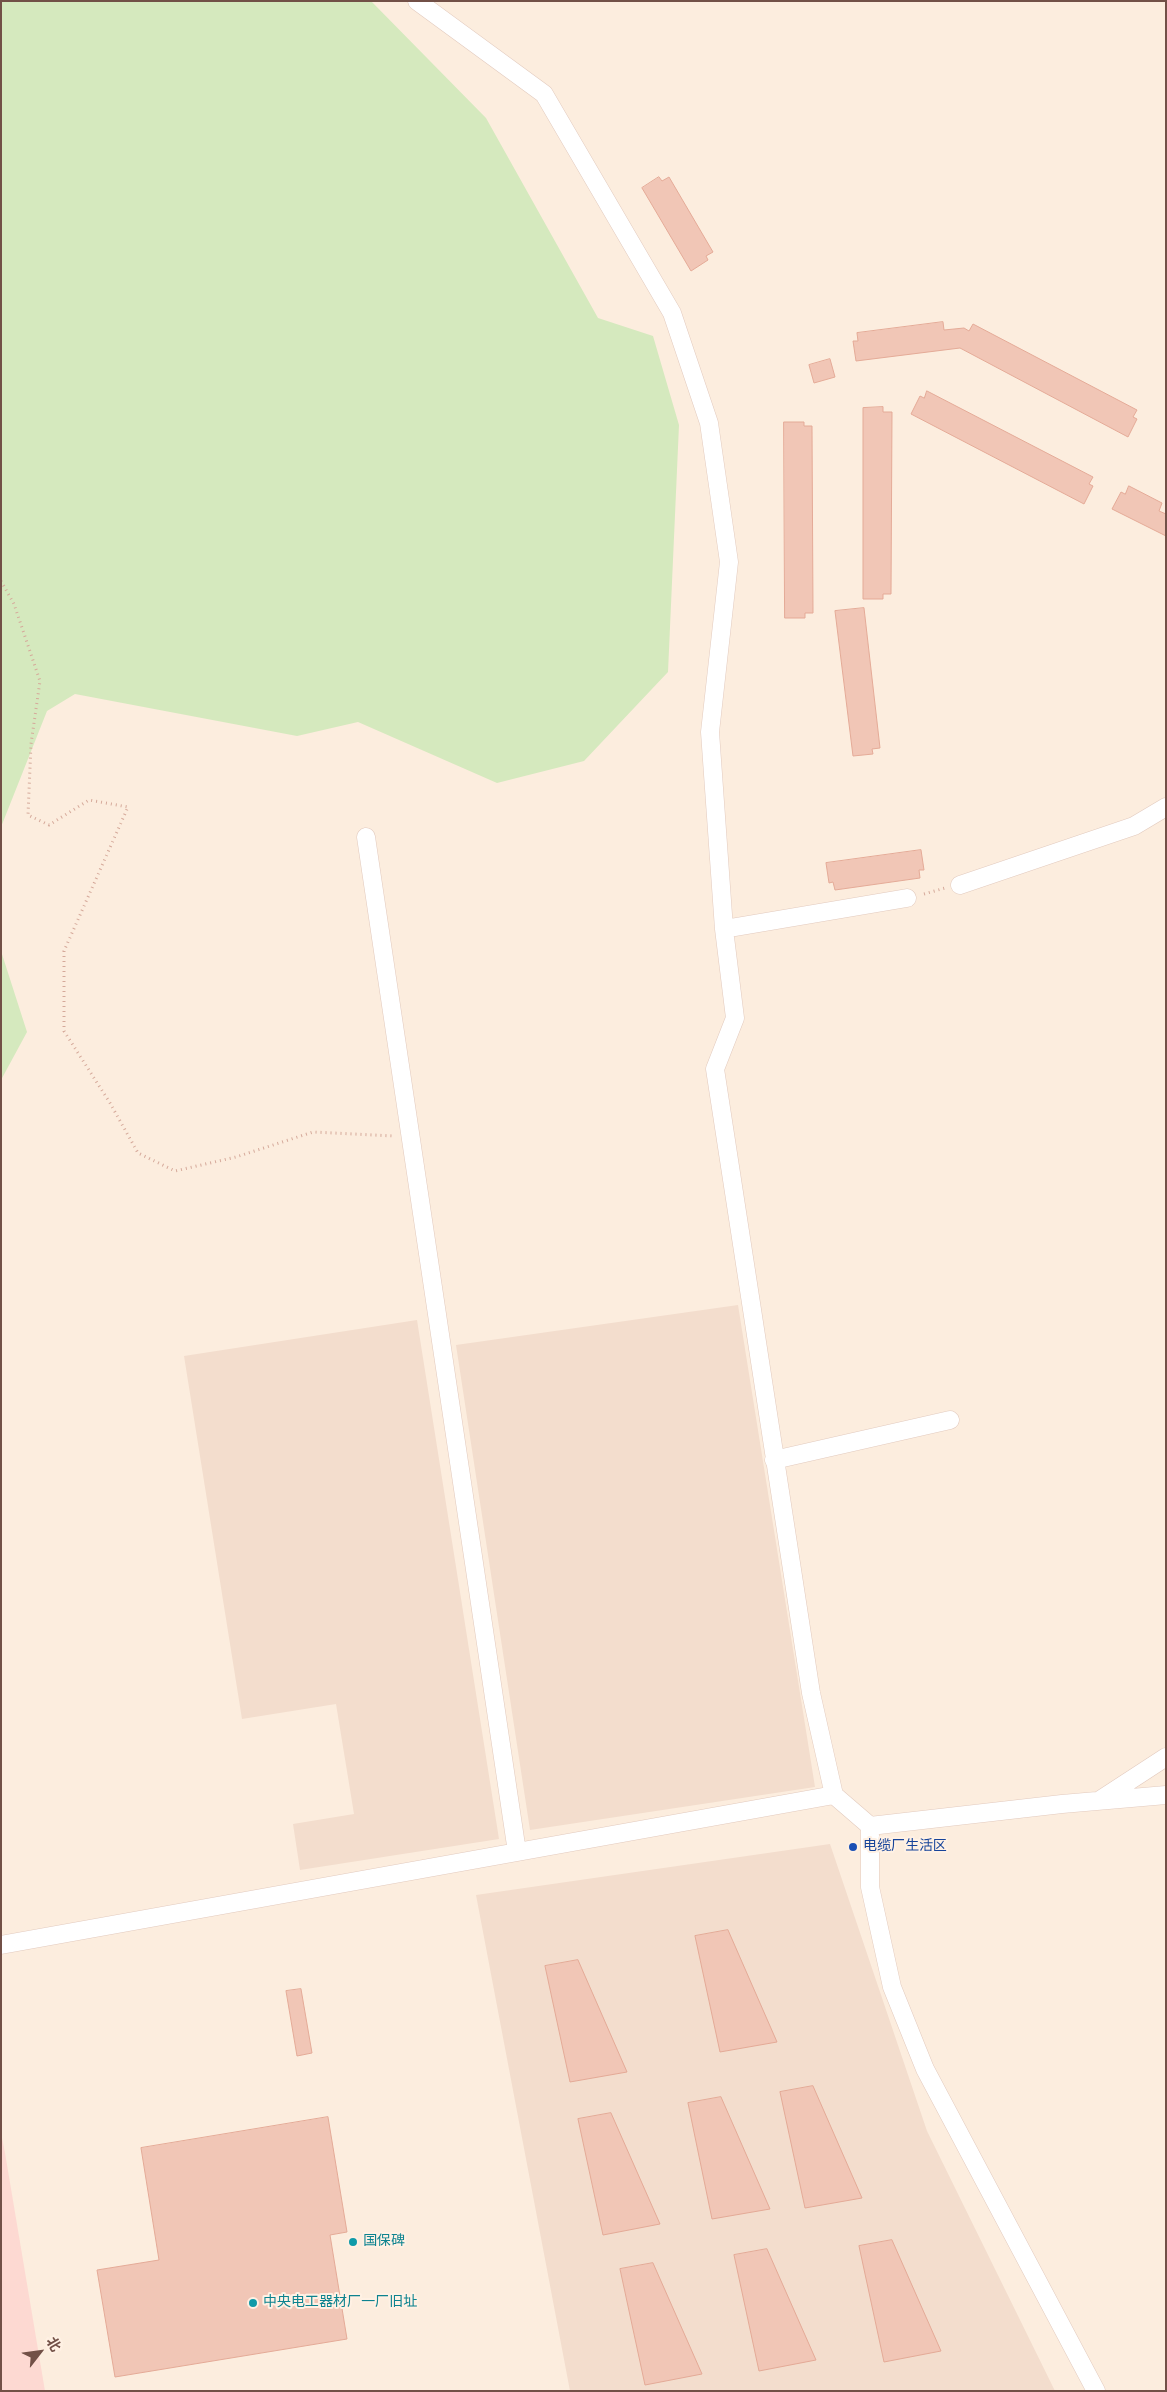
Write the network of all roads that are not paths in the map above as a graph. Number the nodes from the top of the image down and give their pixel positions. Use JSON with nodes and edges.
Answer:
{"nodes":[{"id":1,"x":417,"y":1,"type":"edge"},
{"id":2,"x":1166,"y":807,"type":"edge"},
{"id":3,"x":366,"y":837,"type":"dead end"},
{"id":4,"x":960,"y":885,"type":"road end"},
{"id":5,"x":907,"y":898,"type":"road end"},
{"id":6,"x":724,"y":929,"type":"junction"},
{"id":7,"x":950,"y":1420,"type":"dead end"},
{"id":8,"x":774,"y":1460,"type":"junction"},
{"id":9,"x":1166,"y":1757,"type":"edge"},
{"id":10,"x":834,"y":1795,"type":"junction"},
{"id":11,"x":1166,"y":1795,"type":"edge"},
{"id":12,"x":1097,"y":1801,"type":"junction"},
{"id":13,"x":870,"y":1826,"type":"junction"},
{"id":14,"x":517,"y":1852,"type":"junction"},
{"id":15,"x":1,"y":1945,"type":"edge"},
{"id":16,"x":1096,"y":2391,"type":"edge"}],
"edges":[{"from":1,"to":6,"type":"street"},
{"from":2,"to":4,"type":"street"},
{"from":3,"to":14,"type":"street"},
{"from":5,"to":6,"type":"street"},
{"from":6,"to":8,"type":"street"},
{"from":7,"to":8,"type":"street"},
{"from":8,"to":10,"type":"street"},
{"from":9,"to":12,"type":"street"},
{"from":10,"to":13,"type":"street"},
{"from":10,"to":14,"type":"street"},
{"from":11,"to":12,"type":"street"},
{"from":12,"to":13,"type":"street"},
{"from":13,"to":16,"type":"street"},
{"from":14,"to":15,"type":"street"}]}
